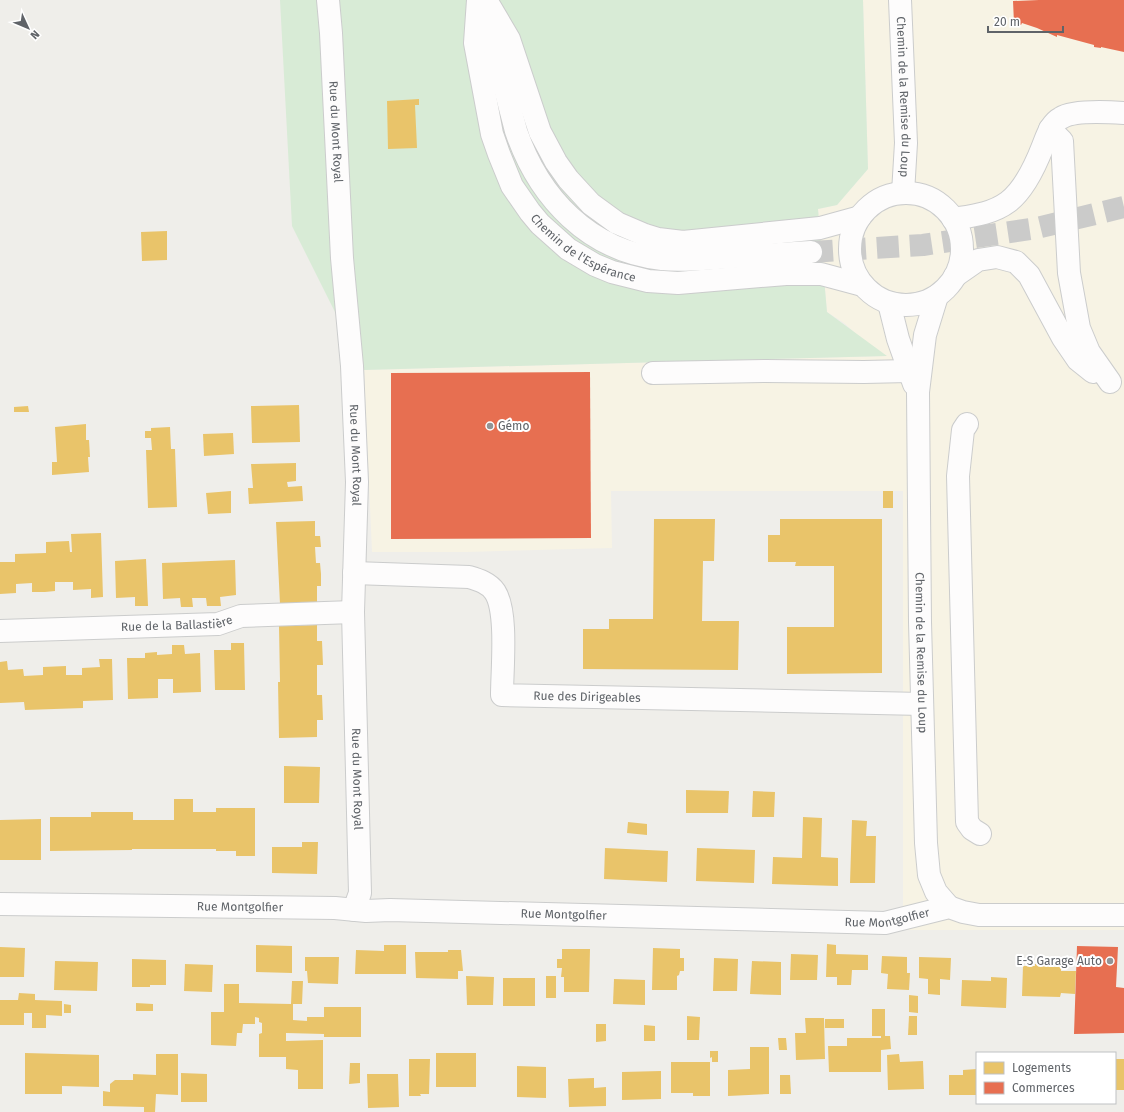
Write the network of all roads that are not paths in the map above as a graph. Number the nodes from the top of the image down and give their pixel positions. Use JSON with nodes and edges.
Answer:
{"nodes":[{"id":1,"x":328,"y":0,"type":"edge"},
{"id":2,"x":478,"y":0,"type":"edge"},
{"id":3,"x":482,"y":0,"type":"edge"},
{"id":4,"x":486,"y":0,"type":"edge"},
{"id":5,"x":900,"y":0,"type":"edge"},
{"id":6,"x":1124,"y":113,"type":"edge"},
{"id":7,"x":1056,"y":135,"type":"junction"},
{"id":8,"x":903,"y":193,"type":"junction"},
{"id":9,"x":860,"y":217,"type":"junction"},
{"id":10,"x":953,"y":219,"type":"junction"},
{"id":11,"x":811,"y":252,"type":"tunnel mouth"},
{"id":12,"x":955,"y":276,"type":"junction"},
{"id":13,"x":862,"y":285,"type":"junction"},
{"id":14,"x":938,"y":296,"type":"junction"},
{"id":15,"x":889,"y":303,"type":"junction"},
{"id":16,"x":909,"y":371,"type":"junction"},
{"id":17,"x":653,"y":373,"type":"dead end"},
{"id":18,"x":1117,"y":383,"type":"edge"},
{"id":19,"x":918,"y":392,"type":"junction"},
{"id":20,"x":967,"y":424,"type":"dead end"},
{"id":21,"x":354,"y":573,"type":"junction"},
{"id":22,"x":353,"y":612,"type":"junction"},
{"id":23,"x":0,"y":631,"type":"edge"},
{"id":24,"x":922,"y":704,"type":"junction"},
{"id":25,"x":980,"y":834,"type":"dead end"},
{"id":26,"x":0,"y":904,"type":"edge"},
{"id":27,"x":949,"y":907,"type":"junction"},
{"id":28,"x":354,"y":910,"type":"junction"},
{"id":29,"x":1124,"y":914,"type":"edge"}],
"edges":[{"from":1,"to":21,"type":"street","name":"Rue du Mont Royal"},
{"from":2,"to":13,"type":"street","name":"Chemin de l'Espérance"},
{"from":3,"to":11,"type":"street"},
{"from":4,"to":9,"type":"street"},
{"from":5,"to":8,"type":"street","name":"Chemin de la Remise du Loup"},
{"from":6,"to":7,"type":"street"},
{"from":7,"to":10,"type":"street"},
{"from":7,"to":18,"type":"street"},
{"from":8,"to":9,"type":"street"},
{"from":8,"to":10,"type":"street"},
{"from":9,"to":13,"type":"street"},
{"from":10,"to":12,"type":"street"},
{"from":12,"to":14,"type":"street"},
{"from":12,"to":18,"type":"street"},
{"from":13,"to":15,"type":"street"},
{"from":14,"to":15,"type":"street"},
{"from":14,"to":19,"type":"street","name":"Chemin de la Remise du Loup"},
{"from":15,"to":16,"type":"street","name":"Chemin de la Remise du Loup"},
{"from":16,"to":17,"type":"street"},
{"from":16,"to":19,"type":"street","name":"Chemin de la Remise du Loup"},
{"from":19,"to":24,"type":"street","name":"Chemin de la Remise du Loup"},
{"from":20,"to":25,"type":"street"},
{"from":21,"to":22,"type":"street","name":"Rue du Mont Royal"},
{"from":21,"to":24,"type":"street","name":"Rue des Dirigeables"},
{"from":22,"to":23,"type":"street","name":"Rue de la Ballastière"},
{"from":22,"to":28,"type":"street","name":"Rue du Mont Royal"},
{"from":24,"to":27,"type":"street","name":"Chemin de la Remise du Loup"},
{"from":26,"to":28,"type":"street","name":"Rue Montgolfier"},
{"from":27,"to":28,"type":"street","name":"Rue Montgolfier"},
{"from":27,"to":29,"type":"street"}]}
